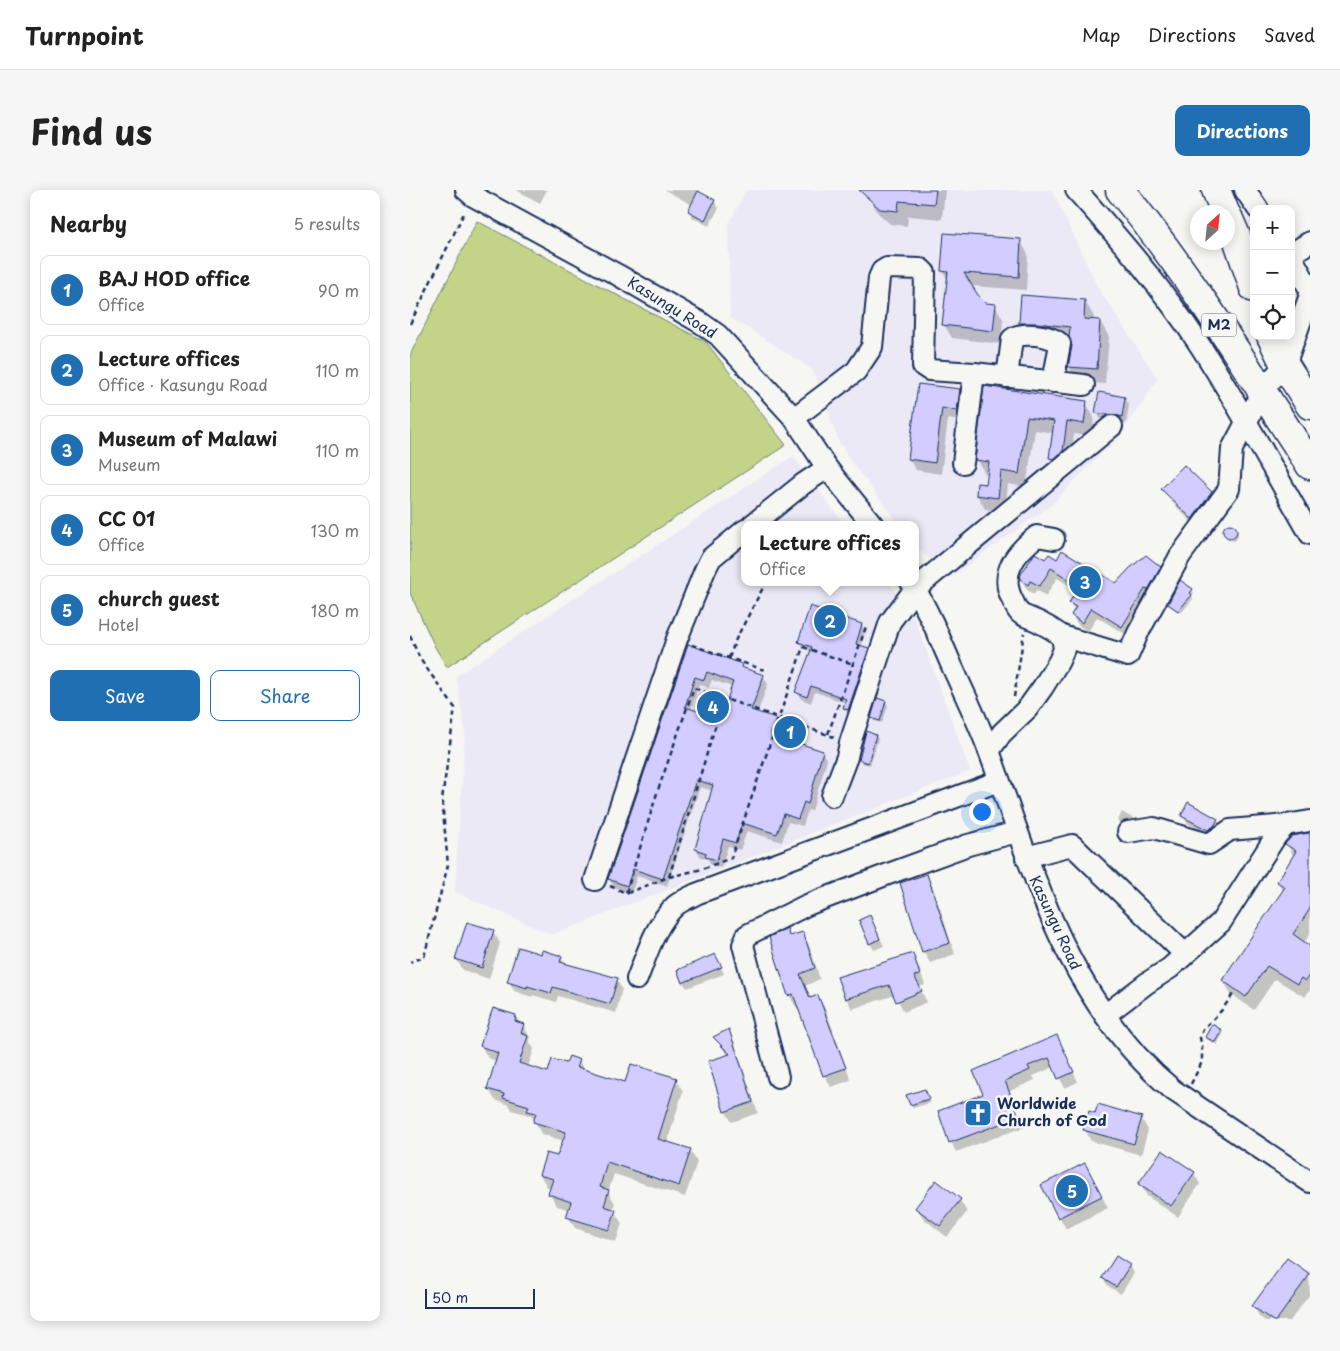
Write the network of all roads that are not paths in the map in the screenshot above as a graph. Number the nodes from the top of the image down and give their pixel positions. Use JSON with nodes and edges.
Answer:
{"nodes":[{"id":1,"x":1076,"y":190,"type":"edge"},
{"id":2,"x":1120,"y":190,"type":"edge"},
{"id":3,"x":1216,"y":190,"type":"edge"},
{"id":4,"x":1245,"y":190,"type":"edge"},
{"id":5,"x":469,"y":193,"type":"edge"},
{"id":6,"x":1223,"y":205,"type":"edge"},
{"id":7,"x":1255,"y":205,"type":"edge"},
{"id":8,"x":1235,"y":233,"type":"edge"},
{"id":9,"x":1310,"y":242,"type":"edge"},
{"id":10,"x":1295,"y":252,"type":"edge"},
{"id":11,"x":1295,"y":262,"type":"edge"},
{"id":12,"x":1250,"y":276,"type":"edge"},
{"id":13,"x":1310,"y":290,"type":"edge"},
{"id":14,"x":1310,"y":295,"type":"edge"},
{"id":15,"x":1273,"y":340,"type":"edge"},
{"id":16,"x":1285,"y":365,"type":"junction"},
{"id":17,"x":974,"y":373,"type":"junction"},
{"id":18,"x":1006,"y":377,"type":"junction"},
{"id":19,"x":1053,"y":382,"type":"junction"},
{"id":20,"x":1084,"y":386,"type":"dead end"},
{"id":21,"x":1262,"y":392,"type":"junction"},
{"id":22,"x":1310,"y":405,"type":"edge"},
{"id":23,"x":794,"y":418,"type":"junction"},
{"id":24,"x":1247,"y":422,"type":"junction"},
{"id":25,"x":1112,"y":426,"type":"dead end"},
{"id":26,"x":963,"y":463,"type":"dead end"},
{"id":27,"x":1310,"y":465,"type":"edge"},
{"id":28,"x":827,"y":468,"type":"junction"},
{"id":29,"x":757,"y":521,"type":"edge"},
{"id":30,"x":870,"y":521,"type":"edge"},
{"id":31,"x":741,"y":533,"type":"edge"},
{"id":32,"x":1310,"y":534,"type":"edge"},
{"id":33,"x":1054,"y":538,"type":"dead end"},
{"id":34,"x":919,"y":581,"type":"edge"},
{"id":35,"x":913,"y":586,"type":"edge"},
{"id":36,"x":1062,"y":636,"type":"junction"},
{"id":37,"x":989,"y":751,"type":"junction"},
{"id":38,"x":1000,"y":781,"type":"junction"},
{"id":39,"x":832,"y":796,"type":"dead end"},
{"id":40,"x":1310,"y":820,"type":"edge"},
{"id":41,"x":1286,"y":825,"type":"junction"},
{"id":42,"x":1017,"y":832,"type":"junction"},
{"id":43,"x":1128,"y":832,"type":"dead end"},
{"id":44,"x":1026,"y":857,"type":"junction"},
{"id":45,"x":595,"y":880,"type":"road end"},
{"id":46,"x":1185,"y":954,"type":"junction"},
{"id":47,"x":637,"y":979,"type":"dead end"},
{"id":48,"x":1105,"y":1015,"type":"junction"},
{"id":49,"x":778,"y":1077,"type":"dead end"},
{"id":50,"x":1310,"y":1182,"type":"edge"}],
"edges":[{"from":1,"to":24,"type":"street"},
{"from":2,"to":21,"type":"highway","number":"M2"},
{"from":3,"to":6,"type":"highway"},
{"from":4,"to":7,"type":"street"},
{"from":5,"to":23,"type":"street","name":"Kasungu Road"},
{"from":8,"to":12,"type":"highway"},
{"from":9,"to":10,"type":"street"},
{"from":11,"to":13,"type":"street"},
{"from":14,"to":16,"type":"street"},
{"from":15,"to":16,"type":"highway"},
{"from":16,"to":21,"type":"street"},
{"from":16,"to":22,"type":"highway"},
{"from":17,"to":18,"type":"street"},
{"from":17,"to":23,"type":"street"},
{"from":17,"to":26,"type":"street"},
{"from":18,"to":19,"type":"street"},
{"from":18,"to":19,"type":"street"},
{"from":19,"to":20,"type":"street"},
{"from":21,"to":24,"type":"street"},
{"from":21,"to":27,"type":"highway","number":"M2"},
{"from":23,"to":28,"type":"street","name":"Kasungu Road"},
{"from":24,"to":32,"type":"street"},
{"from":24,"to":36,"type":"street"},
{"from":25,"to":34,"type":"street"},
{"from":28,"to":29,"type":"street"},
{"from":28,"to":30,"type":"street","name":"Kasungu Road"},
{"from":31,"to":45,"type":"street"},
{"from":33,"to":36,"type":"street"},
{"from":35,"to":37,"type":"street","name":"Kasungu Road"},
{"from":35,"to":39,"type":"street"},
{"from":36,"to":37,"type":"street"},
{"from":37,"to":38,"type":"street","name":"Kasungu Road"},
{"from":38,"to":42,"type":"street","name":"Kasungu Road"},
{"from":38,"to":47,"type":"street"},
{"from":40,"to":41,"type":"street"},
{"from":41,"to":43,"type":"street"},
{"from":41,"to":46,"type":"street"},
{"from":42,"to":44,"type":"street","name":"Kasungu Road"},
{"from":42,"to":49,"type":"street"},
{"from":44,"to":46,"type":"street"},
{"from":44,"to":48,"type":"street","name":"Kasungu Road"},
{"from":46,"to":48,"type":"street"},
{"from":48,"to":50,"type":"street","name":"Kasungu Road"}]}
